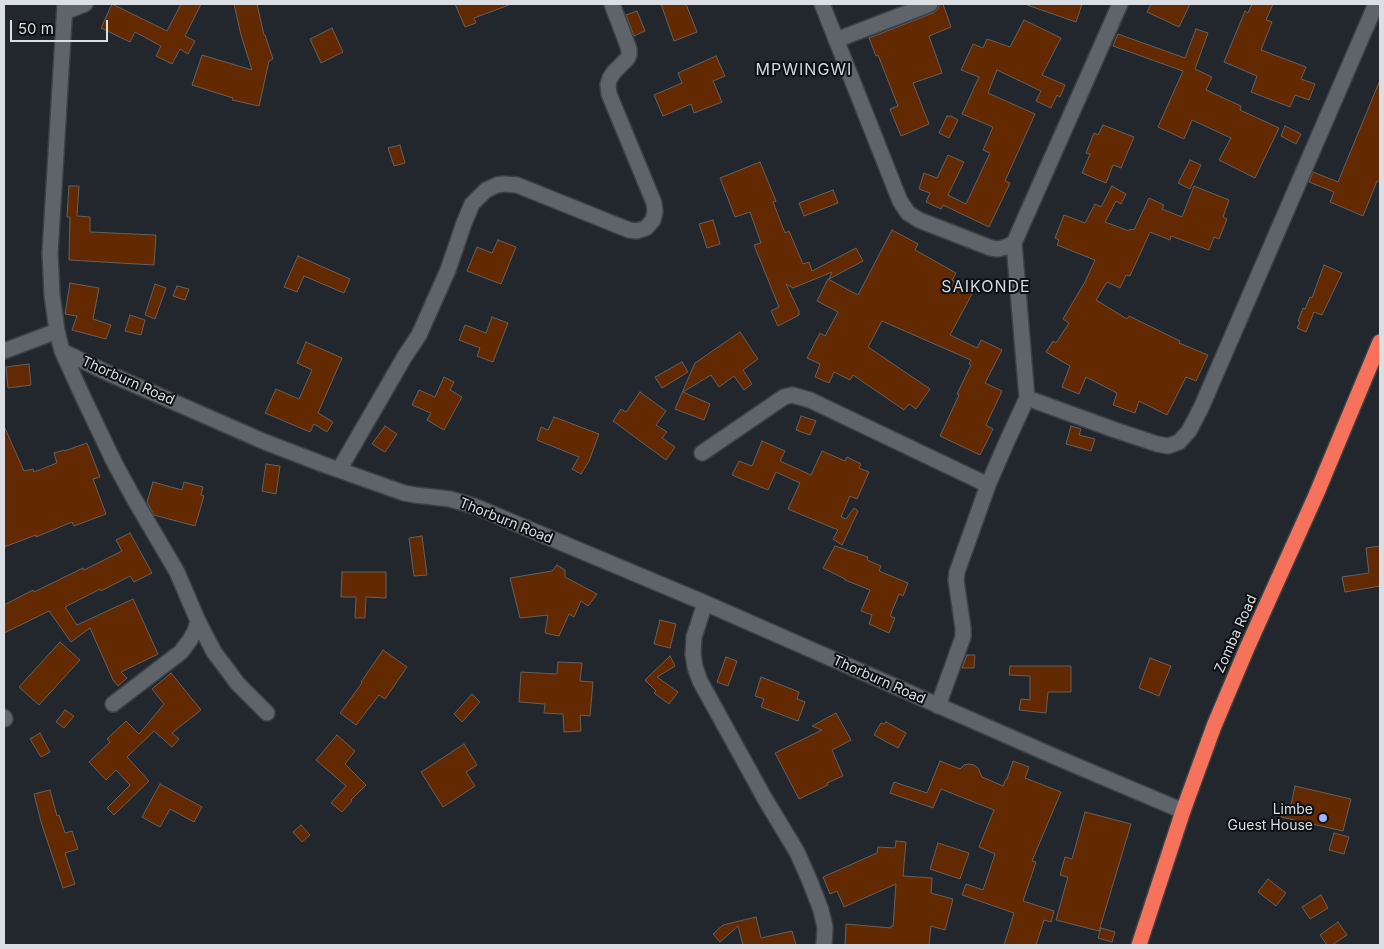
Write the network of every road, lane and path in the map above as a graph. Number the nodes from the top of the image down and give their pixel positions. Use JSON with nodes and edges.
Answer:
{"nodes":[{"id":1,"x":85,"y":4,"type":"edge"},
{"id":2,"x":612,"y":4,"type":"edge"},
{"id":3,"x":822,"y":4,"type":"edge"},
{"id":4,"x":930,"y":4,"type":"edge"},
{"id":5,"x":1120,"y":4,"type":"edge"},
{"id":6,"x":1376,"y":4,"type":"edge"},
{"id":7,"x":65,"y":8,"type":"edge"},
{"id":8,"x":836,"y":40,"type":"junction"},
{"id":9,"x":1014,"y":243,"type":"junction"},
{"id":10,"x":57,"y":331,"type":"junction"},
{"id":11,"x":1380,"y":342,"type":"edge"},
{"id":12,"x":4,"y":351,"type":"edge"},
{"id":13,"x":62,"y":351,"type":"junction"},
{"id":14,"x":1028,"y":398,"type":"junction"},
{"id":15,"x":702,"y":453,"type":"dead end"},
{"id":16,"x":339,"y":470,"type":"junction"},
{"id":17,"x":988,"y":485,"type":"junction"},
{"id":18,"x":705,"y":603,"type":"junction"},
{"id":19,"x":198,"y":621,"type":"junction"},
{"id":20,"x":113,"y":704,"type":"dead end"},
{"id":21,"x":938,"y":706,"type":"junction"},
{"id":22,"x":267,"y":713,"type":"dead end"},
{"id":23,"x":1183,"y":812,"type":"junction"},
{"id":24,"x":824,"y":945,"type":"edge"},
{"id":25,"x":1139,"y":945,"type":"edge"}],
"edges":[{"from":1,"to":7,"type":"street"},
{"from":2,"to":16,"type":"street"},
{"from":3,"to":8,"type":"street"},
{"from":4,"to":8,"type":"street"},
{"from":5,"to":9,"type":"street"},
{"from":6,"to":14,"type":"street"},
{"from":7,"to":10,"type":"street"},
{"from":8,"to":9,"type":"street"},
{"from":9,"to":14,"type":"street"},
{"from":10,"to":12,"type":"street"},
{"from":10,"to":13,"type":"street"},
{"from":11,"to":23,"type":"highway","name":"Zomba Road"},
{"from":13,"to":16,"type":"street","name":"Thorburn Road"},
{"from":13,"to":19,"type":"street"},
{"from":14,"to":17,"type":"street"},
{"from":15,"to":17,"type":"street"},
{"from":16,"to":18,"type":"street","name":"Thorburn Road"},
{"from":17,"to":21,"type":"street"},
{"from":18,"to":21,"type":"street","name":"Thorburn Road"},
{"from":18,"to":24,"type":"street"},
{"from":19,"to":20,"type":"street"},
{"from":19,"to":22,"type":"street"},
{"from":21,"to":23,"type":"street","name":"Thorburn Road"},
{"from":23,"to":25,"type":"highway","name":"Zomba Road"}]}
